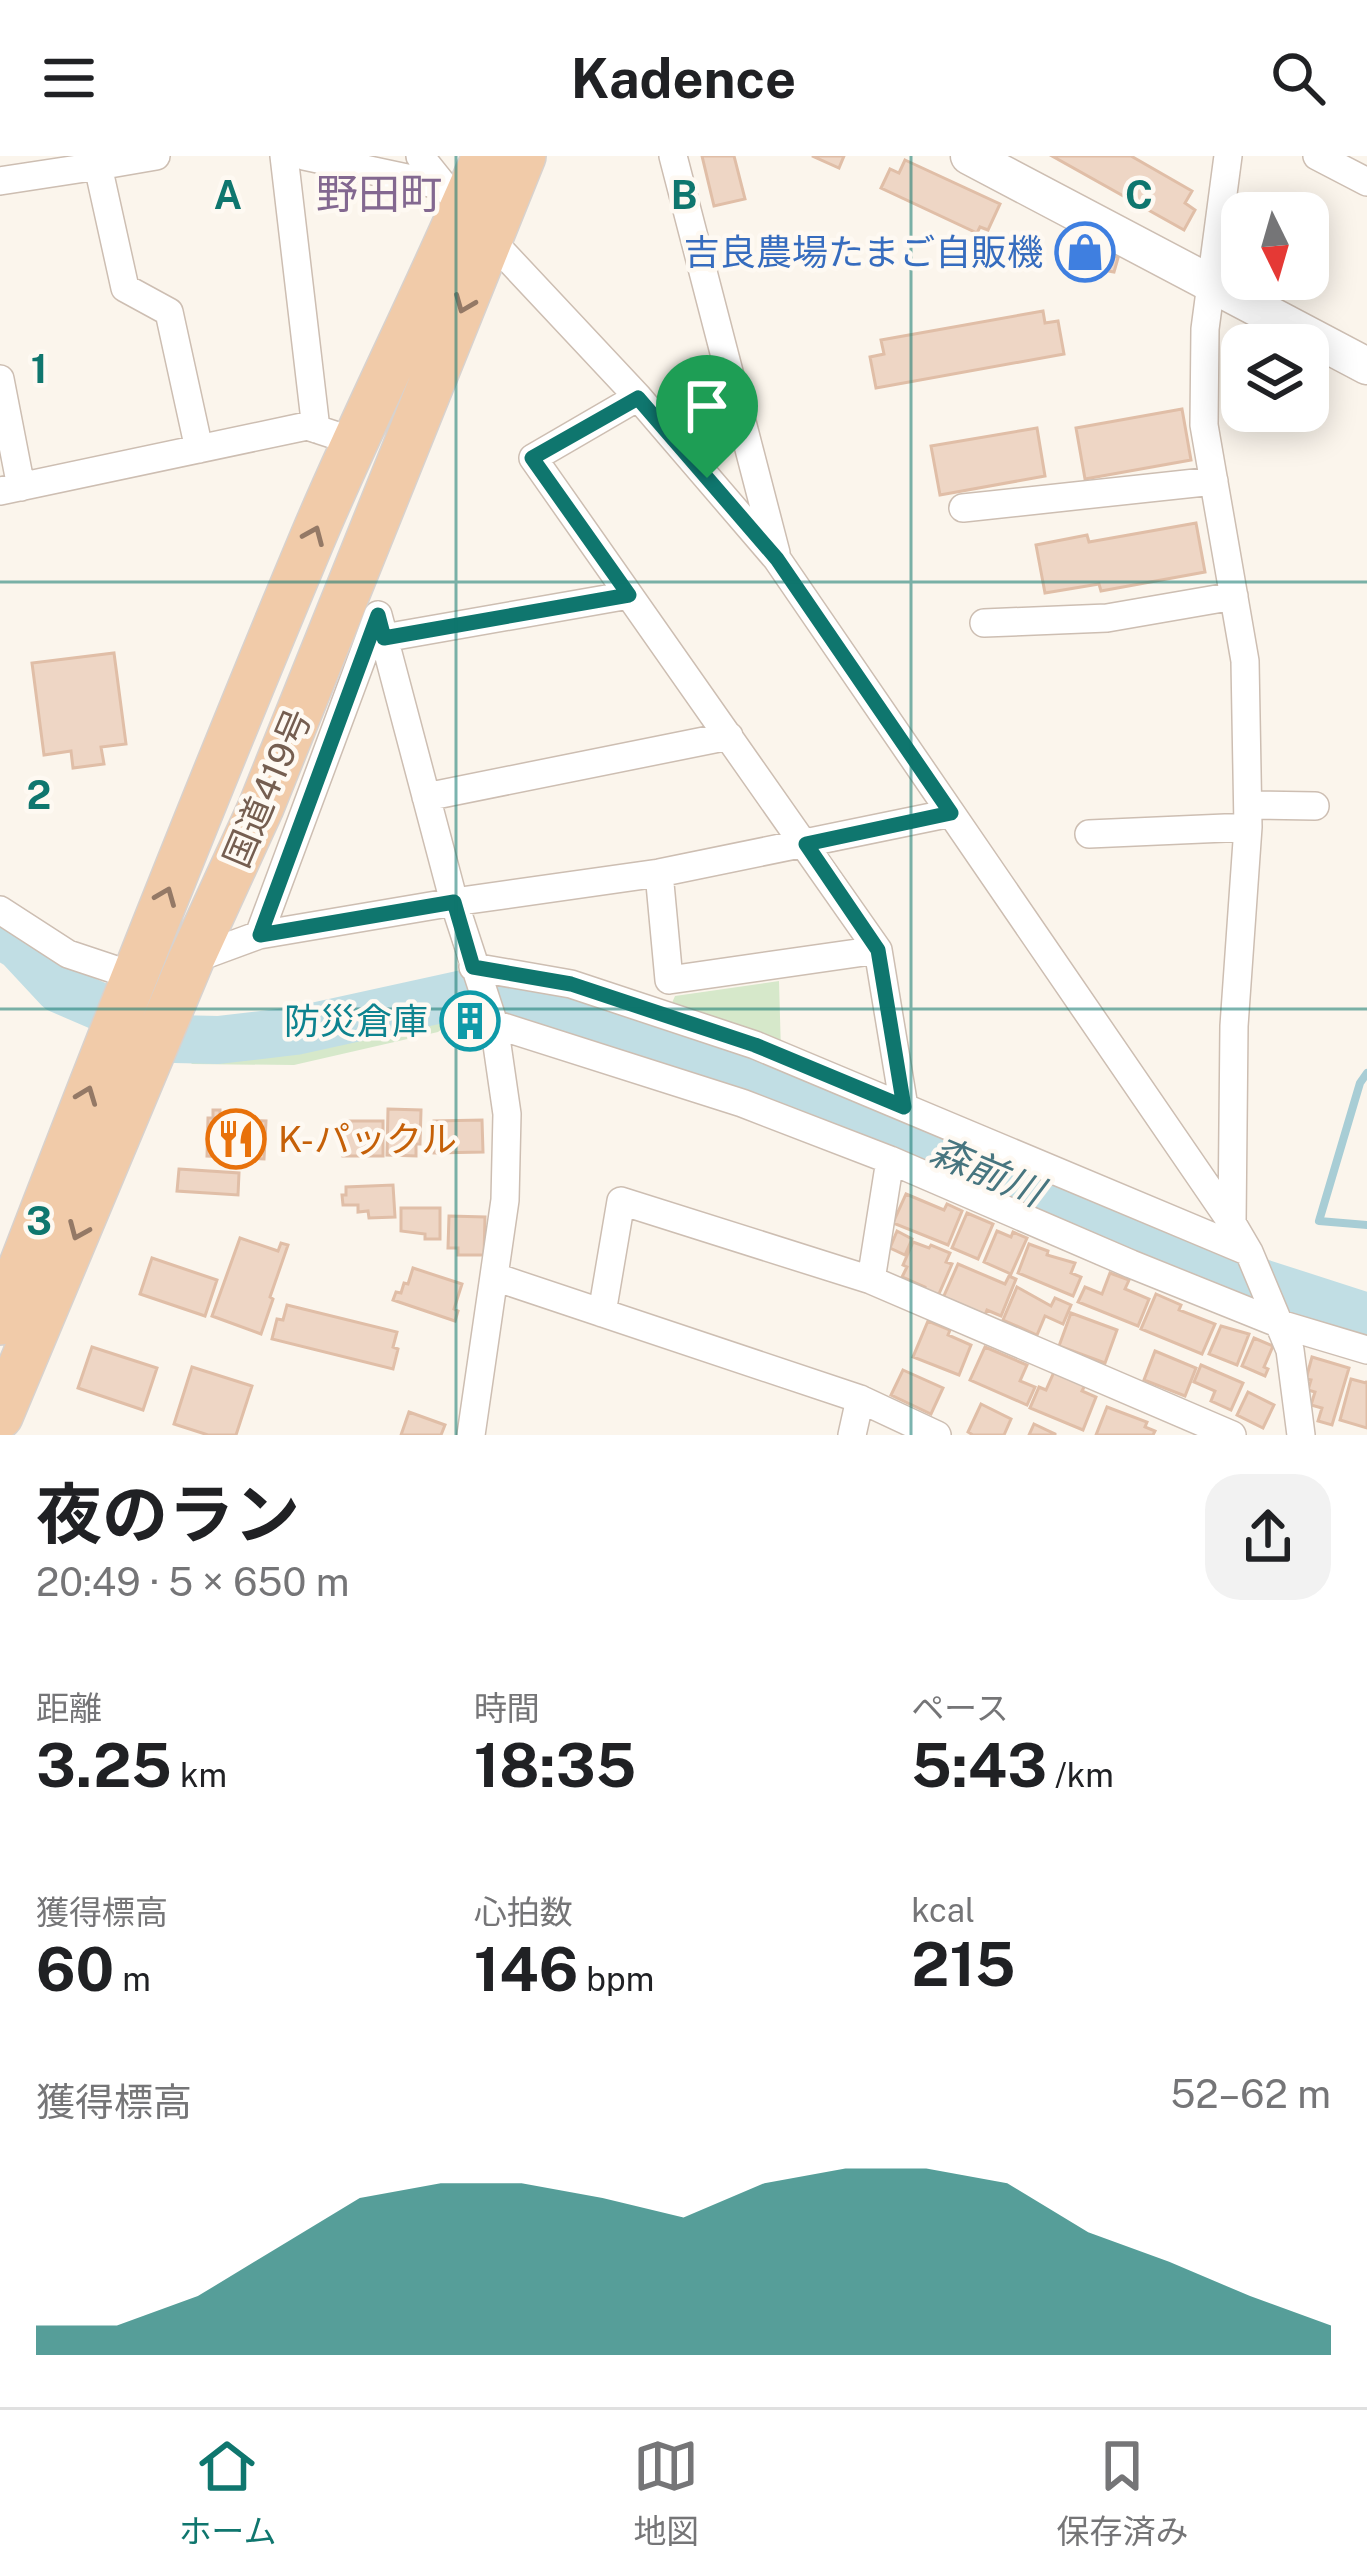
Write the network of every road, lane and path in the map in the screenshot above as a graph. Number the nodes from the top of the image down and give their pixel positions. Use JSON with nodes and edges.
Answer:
{"nodes":[{"id":1,"x":156,"y":156,"type":"edge"},
{"id":2,"x":284,"y":156,"type":"edge"},
{"id":3,"x":304,"y":156,"type":"edge"},
{"id":4,"x":420,"y":156,"type":"edge"},
{"id":5,"x":484,"y":156,"type":"edge"},
{"id":6,"x":523,"y":156,"type":"edge"},
{"id":7,"x":673,"y":156,"type":"edge"},
{"id":8,"x":969,"y":156,"type":"edge"},
{"id":9,"x":1228,"y":156,"type":"edge"},
{"id":10,"x":1317,"y":156,"type":"edge"},
{"id":11,"x":98,"y":166,"type":"junction"},
{"id":12,"x":0,"y":181,"type":"edge"},
{"id":13,"x":1367,"y":182,"type":"edge"},
{"id":14,"x":466,"y":211,"type":"junction"},
{"id":15,"x":1212,"y":284,"type":"junction"},
{"id":16,"x":1367,"y":366,"type":"edge"},
{"id":17,"x":0,"y":379,"type":"edge"},
{"id":18,"x":638,"y":398,"type":"junction"},
{"id":19,"x":336,"y":435,"type":"junction"},
{"id":20,"x":199,"y":448,"type":"junction"},
{"id":21,"x":1214,"y":481,"type":"junction"},
{"id":22,"x":10,"y":489,"type":"edge"},
{"id":23,"x":963,"y":508,"type":"dead end"},
{"id":24,"x":777,"y":559,"type":"junction"},
{"id":25,"x":629,"y":595,"type":"junction"},
{"id":26,"x":1234,"y":596,"type":"junction"},
{"id":27,"x":984,"y":623,"type":"dead end"},
{"id":28,"x":384,"y":638,"type":"junction"},
{"id":29,"x":729,"y":736,"type":"junction"},
{"id":30,"x":426,"y":797,"type":"junction"},
{"id":31,"x":1315,"y":806,"type":"dead end"},
{"id":32,"x":951,"y":813,"type":"junction"},
{"id":33,"x":1248,"y":816,"type":"junction"},
{"id":34,"x":1089,"y":834,"type":"dead end"},
{"id":35,"x":806,"y":844,"type":"junction"},
{"id":36,"x":659,"y":873,"type":"junction"},
{"id":37,"x":454,"y":902,"type":"junction"},
{"id":38,"x":0,"y":910,"type":"edge"},
{"id":39,"x":260,"y":935,"type":"junction"},
{"id":40,"x":878,"y":950,"type":"junction"},
{"id":41,"x":191,"y":960,"type":"junction"},
{"id":42,"x":473,"y":967,"type":"junction"},
{"id":43,"x":117,"y":1006,"type":"junction"},
{"id":44,"x":494,"y":1024,"type":"junction"},
{"id":45,"x":904,"y":1107,"type":"junction"},
{"id":46,"x":890,"y":1160,"type":"junction"},
{"id":47,"x":1232,"y":1223,"type":"junction"},
{"id":48,"x":1249,"y":1252,"type":"junction"},
{"id":49,"x":495,"y":1277,"type":"junction"},
{"id":50,"x":871,"y":1280,"type":"junction"},
{"id":51,"x":602,"y":1313,"type":"junction"},
{"id":52,"x":0,"y":1322,"type":"edge"},
{"id":53,"x":1280,"y":1324,"type":"junction"},
{"id":54,"x":1367,"y":1349,"type":"edge"},
{"id":55,"x":860,"y":1399,"type":"junction"},
{"id":56,"x":0,"y":1416,"type":"edge"},
{"id":57,"x":471,"y":1435,"type":"edge"},
{"id":58,"x":852,"y":1435,"type":"edge"},
{"id":59,"x":937,"y":1435,"type":"edge"},
{"id":60,"x":1232,"y":1435,"type":"edge"},
{"id":61,"x":1301,"y":1435,"type":"edge"}],
"edges":[{"from":1,"to":11,"type":"street"},
{"from":2,"to":19,"type":"street"},
{"from":3,"to":14,"type":"street"},
{"from":4,"to":14,"type":"street"},
{"from":5,"to":14,"type":"highway","name":"国道419号"},
{"from":6,"to":14,"type":"highway","name":"国道419号"},
{"from":7,"to":24,"type":"street"},
{"from":8,"to":15,"type":"street"},
{"from":9,"to":15,"type":"street"},
{"from":10,"to":13,"type":"street"},
{"from":11,"to":12,"type":"street"},
{"from":11,"to":20,"type":"street"},
{"from":14,"to":18,"type":"street"},
{"from":14,"to":19,"type":"highway","name":"国道419号"},
{"from":14,"to":41,"type":"highway","name":"国道419号","one_way":true},
{"from":15,"to":16,"type":"street"},
{"from":15,"to":21,"type":"street"},
{"from":17,"to":22,"type":"street"},
{"from":18,"to":24,"type":"street"},
{"from":18,"to":25,"type":"street"},
{"from":19,"to":20,"type":"street"},
{"from":43,"to":19,"type":"highway","name":"国道419号","one_way":true},
{"from":20,"to":22,"type":"street"},
{"from":21,"to":23,"type":"street"},
{"from":21,"to":26,"type":"street"},
{"from":24,"to":32,"type":"street"},
{"from":25,"to":28,"type":"street"},
{"from":25,"to":29,"type":"street"},
{"from":26,"to":27,"type":"street"},
{"from":26,"to":33,"type":"street"},
{"from":28,"to":30,"type":"street"},
{"from":28,"to":39,"type":"street"},
{"from":29,"to":30,"type":"street"},
{"from":29,"to":35,"type":"street"},
{"from":30,"to":37,"type":"street"},
{"from":31,"to":33,"type":"street"},
{"from":32,"to":35,"type":"street"},
{"from":32,"to":47,"type":"street"},
{"from":33,"to":34,"type":"street"},
{"from":33,"to":47,"type":"street"},
{"from":35,"to":36,"type":"street"},
{"from":35,"to":40,"type":"street"},
{"from":36,"to":37,"type":"street"},
{"from":36,"to":40,"type":"street"},
{"from":37,"to":39,"type":"street"},
{"from":37,"to":42,"type":"street"},
{"from":38,"to":43,"type":"street"},
{"from":39,"to":41,"type":"street"},
{"from":40,"to":45,"type":"street"},
{"from":41,"to":56,"type":"highway","name":"国道419号","one_way":true},
{"from":42,"to":44,"type":"street"},
{"from":42,"to":45,"type":"street"},
{"from":52,"to":43,"type":"highway","name":"国道419号","one_way":true},
{"from":44,"to":46,"type":"street"},
{"from":44,"to":49,"type":"street"},
{"from":45,"to":48,"type":"street"},
{"from":46,"to":50,"type":"street"},
{"from":46,"to":53,"type":"street"},
{"from":47,"to":48,"type":"street"},
{"from":48,"to":53,"type":"street"},
{"from":49,"to":51,"type":"street"},
{"from":49,"to":57,"type":"street"},
{"from":50,"to":51,"type":"street"},
{"from":50,"to":60,"type":"street"},
{"from":51,"to":55,"type":"street"},
{"from":53,"to":54,"type":"street"},
{"from":53,"to":61,"type":"street"},
{"from":55,"to":58,"type":"street"},
{"from":55,"to":59,"type":"street"}]}
